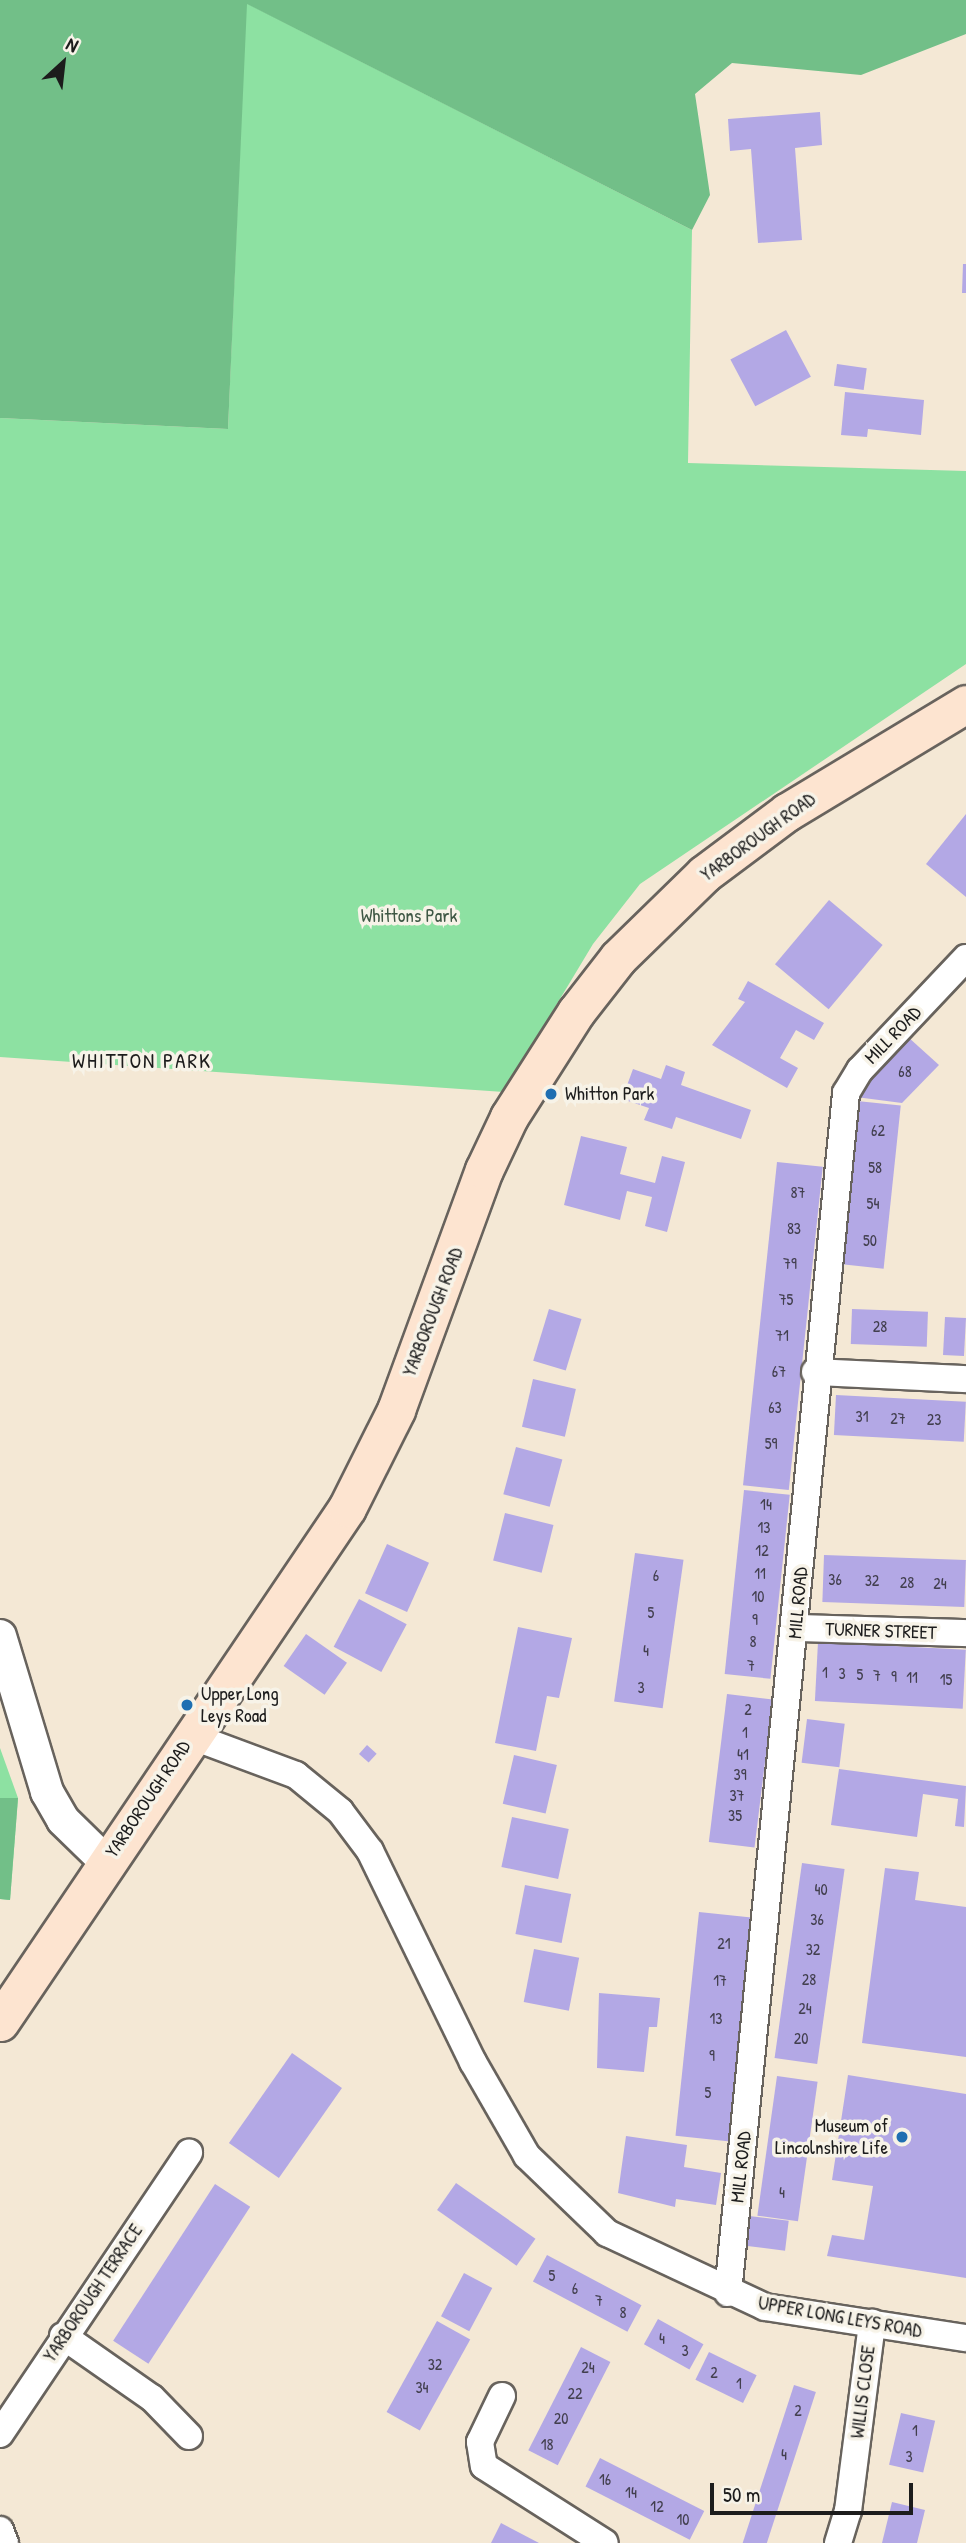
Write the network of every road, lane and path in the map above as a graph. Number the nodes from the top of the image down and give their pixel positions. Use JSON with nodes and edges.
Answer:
{"nodes":[{"id":1,"x":966,"y":704,"type":"edge"},
{"id":2,"x":966,"y":958,"type":"edge"},
{"id":3,"x":815,"y":1372,"type":"junction"},
{"id":4,"x":966,"y":1378,"type":"edge"},
{"id":5,"x":796,"y":1628,"type":"junction"},
{"id":6,"x":966,"y":1633,"type":"edge"},
{"id":7,"x":0,"y":1636,"type":"edge"},
{"id":8,"x":191,"y":1735,"type":"junction"},
{"id":9,"x":106,"y":1861,"type":"junction"},
{"id":10,"x":0,"y":2022,"type":"edge"},
{"id":11,"x":188,"y":2153,"type":"dead end"},
{"id":12,"x":729,"y":2293,"type":"junction"},
{"id":13,"x":872,"y":2323,"type":"junction"},
{"id":14,"x":63,"y":2336,"type":"junction"},
{"id":15,"x":966,"y":2338,"type":"edge"},
{"id":16,"x":502,"y":2396,"type":"dead end"},
{"id":17,"x":0,"y":2434,"type":"edge"},
{"id":18,"x":190,"y":2436,"type":"dead end"},
{"id":19,"x":0,"y":2530,"type":"edge"},
{"id":20,"x":5,"y":2543,"type":"edge"},
{"id":21,"x":605,"y":2543,"type":"edge"},
{"id":22,"x":838,"y":2543,"type":"edge"}],
"edges":[{"from":1,"to":8,"type":"main road","name":"YARBOROUGH ROAD"},
{"from":2,"to":3,"type":"street","name":"MILL ROAD"},
{"from":3,"to":4,"type":"street"},
{"from":3,"to":5,"type":"street","name":"MILL ROAD"},
{"from":5,"to":6,"type":"street","name":"TURNER STREET"},
{"from":5,"to":12,"type":"street","name":"MILL ROAD"},
{"from":7,"to":9,"type":"street"},
{"from":8,"to":9,"type":"main road","name":"YARBOROUGH ROAD"},
{"from":8,"to":12,"type":"street","name":"UPPER LONG LEYS ROAD"},
{"from":9,"to":10,"type":"main road","name":"YARBOROUGH ROAD"},
{"from":11,"to":14,"type":"street","name":"YARBOROUGH TERRACE"},
{"from":12,"to":13,"type":"street","name":"UPPER LONG LEYS ROAD"},
{"from":13,"to":15,"type":"street","name":"UPPER LONG LEYS ROAD"},
{"from":13,"to":22,"type":"street","name":"WILLIS CLOSE"},
{"from":14,"to":17,"type":"street","name":"YARBOROUGH TERRACE"},
{"from":14,"to":18,"type":"street"},
{"from":16,"to":21,"type":"street"},
{"from":19,"to":20,"type":"street"}]}
